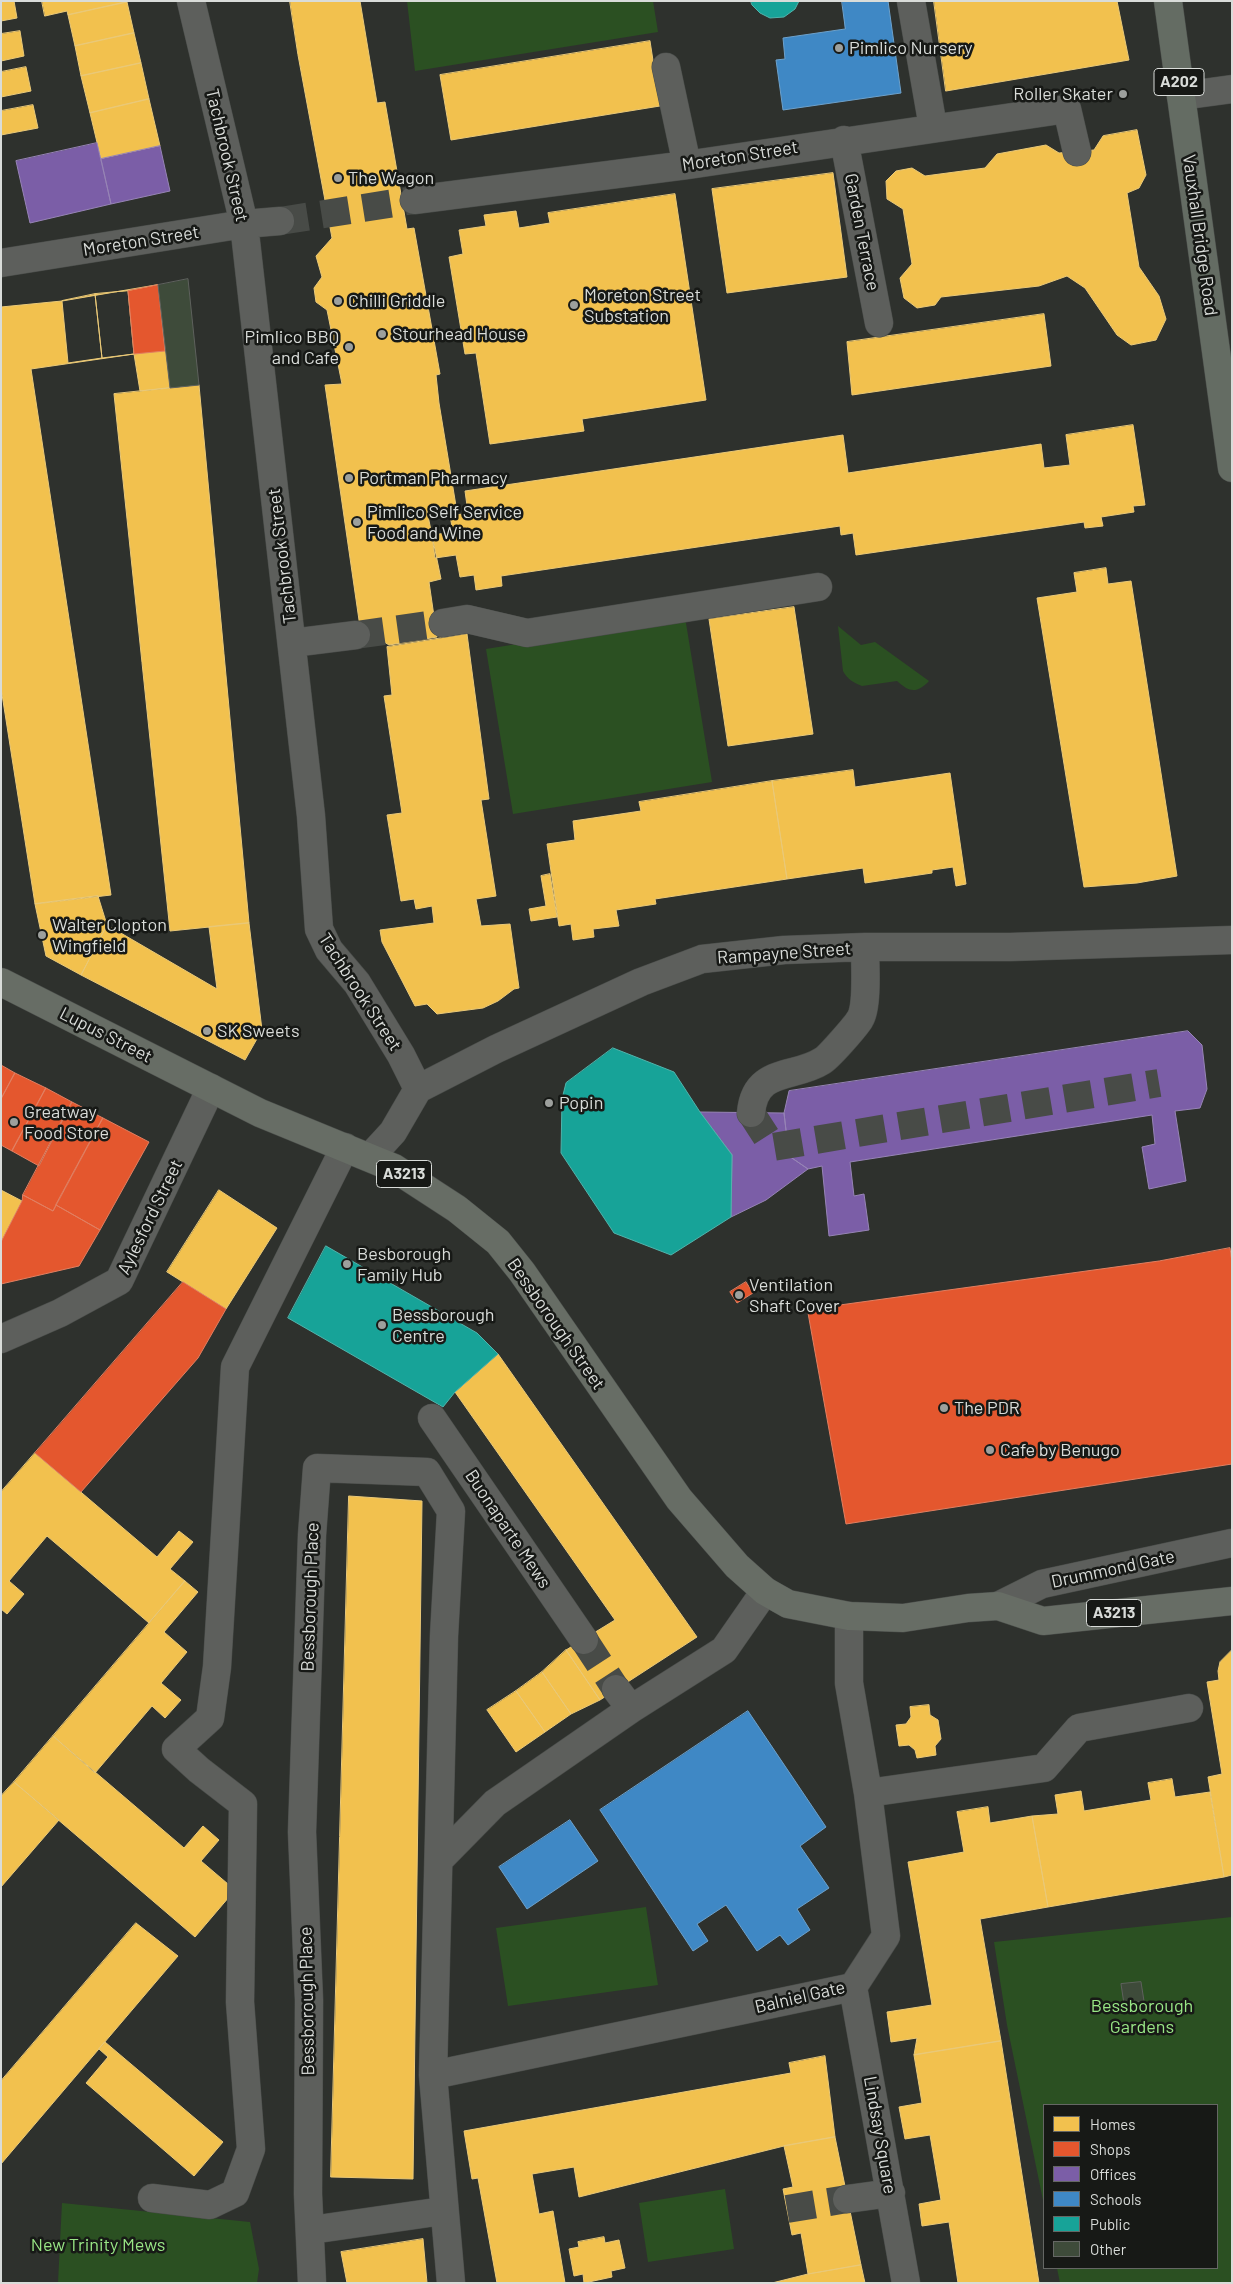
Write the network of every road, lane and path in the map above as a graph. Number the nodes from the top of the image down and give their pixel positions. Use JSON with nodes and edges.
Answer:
{"nodes":[{"id":1,"x":192,"y":1,"type":"edge"},
{"id":2,"x":911,"y":1,"type":"edge"},
{"id":3,"x":1168,"y":1,"type":"edge"},
{"id":4,"x":666,"y":67,"type":"dead end"},
{"id":5,"x":1232,"y":89,"type":"edge"},
{"id":6,"x":1181,"y":96,"type":"junction"},
{"id":7,"x":933,"y":127,"type":"junction"},
{"id":8,"x":844,"y":140,"type":"junction"},
{"id":9,"x":1077,"y":152,"type":"dead end"},
{"id":10,"x":687,"y":165,"type":"junction"},
{"id":11,"x":414,"y":200,"type":"tunnel mouth"},
{"id":12,"x":280,"y":221,"type":"tunnel mouth"},
{"id":13,"x":244,"y":224,"type":"junction"},
{"id":14,"x":1,"y":263,"type":"edge"},
{"id":15,"x":879,"y":323,"type":"dead end"},
{"id":16,"x":1232,"y":468,"type":"edge"},
{"id":17,"x":818,"y":587,"type":"dead end"},
{"id":18,"x":442,"y":623,"type":"tunnel mouth"},
{"id":19,"x":356,"y":635,"type":"tunnel mouth"},
{"id":20,"x":292,"y":643,"type":"junction"},
{"id":21,"x":1232,"y":940,"type":"edge"},
{"id":22,"x":865,"y":947,"type":"junction"},
{"id":23,"x":1,"y":982,"type":"edge"},
{"id":24,"x":211,"y":1088,"type":"junction"},
{"id":25,"x":418,"y":1089,"type":"junction"},
{"id":26,"x":751,"y":1113,"type":"dead end"},
{"id":27,"x":358,"y":1152,"type":"junction"},
{"id":28,"x":1,"y":1339,"type":"edge"},
{"id":29,"x":432,"y":1418,"type":"dead end"},
{"id":30,"x":1232,"y":1543,"type":"edge"},
{"id":31,"x":765,"y":1591,"type":"junction"},
{"id":32,"x":1232,"y":1601,"type":"edge"},
{"id":33,"x":998,"y":1606,"type":"junction"},
{"id":34,"x":849,"y":1616,"type":"junction"},
{"id":35,"x":584,"y":1640,"type":"tunnel mouth"},
{"id":36,"x":1189,"y":1708,"type":"dead end"},
{"id":37,"x":868,"y":1793,"type":"junction"},
{"id":38,"x":440,"y":1859,"type":"junction"},
{"id":39,"x":853,"y":1987,"type":"junction"},
{"id":40,"x":432,"y":2075,"type":"junction"},
{"id":41,"x":890,"y":2193,"type":"junction"},
{"id":42,"x":152,"y":2198,"type":"dead end"},
{"id":43,"x":847,"y":2199,"type":"tunnel mouth"},
{"id":44,"x":443,"y":2211,"type":"junction"},
{"id":45,"x":311,"y":2230,"type":"junction"},
{"id":46,"x":312,"y":2283,"type":"edge"},
{"id":47,"x":451,"y":2283,"type":"edge"},
{"id":48,"x":906,"y":2283,"type":"edge"}],
"edges":[{"from":1,"to":13,"type":"street","name":"Tachbrook Street"},
{"from":2,"to":7,"type":"street"},
{"from":3,"to":6,"type":"highway","name":"Vauxhall Bridge Road","number":"A202"},
{"from":4,"to":10,"type":"street"},
{"from":5,"to":6,"type":"street"},
{"from":6,"to":16,"type":"highway","name":"Vauxhall Bridge Road","number":"A202"},
{"from":7,"to":8,"type":"street","name":"Moreton Street"},
{"from":7,"to":9,"type":"street","name":"Moreton Street"},
{"from":8,"to":10,"type":"street","name":"Moreton Street"},
{"from":8,"to":15,"type":"street","name":"Garden Terrace"},
{"from":10,"to":11,"type":"street","name":"Moreton Street"},
{"from":12,"to":13,"type":"street","name":"Moreton Street"},
{"from":13,"to":14,"type":"street","name":"Moreton Street"},
{"from":13,"to":20,"type":"street","name":"Tachbrook Street"},
{"from":17,"to":18,"type":"street"},
{"from":19,"to":20,"type":"street"},
{"from":20,"to":25,"type":"street","name":"Tachbrook Street"},
{"from":21,"to":22,"type":"street","name":"Rampayne Street"},
{"from":22,"to":25,"type":"street","name":"Rampayne Street"},
{"from":22,"to":26,"type":"street"},
{"from":23,"to":24,"type":"main road","name":"Lupus Street","number":"A3213"},
{"from":24,"to":27,"type":"main road","name":"Bessborough Street","number":"A3213"},
{"from":24,"to":28,"type":"street","name":"Aylesford Street"},
{"from":25,"to":27,"type":"street"},
{"from":27,"to":31,"type":"main road","name":"Bessborough Street","number":"A3213"},
{"from":27,"to":42,"type":"street"},
{"from":29,"to":35,"type":"street","name":"Buonaparte Mews"},
{"from":30,"to":33,"type":"street","name":"Drummond Gate","number":"A3213"},
{"from":31,"to":34,"type":"main road","name":"Bessborough Street","number":"A3213"},
{"from":31,"to":38,"type":"street"},
{"from":32,"to":33,"type":"main road","name":"Drummond Gate","number":"A3213"},
{"from":33,"to":34,"type":"main road","name":"Drummond Gate","number":"A3213"},
{"from":34,"to":37,"type":"street","name":"Balniel Gate"},
{"from":36,"to":37,"type":"street"},
{"from":37,"to":39,"type":"street","name":"Balniel Gate"},
{"from":38,"to":40,"type":"street","name":"Bessborough Place"},
{"from":38,"to":45,"type":"street","name":"Bessborough Place"},
{"from":39,"to":40,"type":"street","name":"Balniel Gate"},
{"from":39,"to":41,"type":"street","name":"Lindsay Square"},
{"from":40,"to":44,"type":"street","name":"Bessborough Place"},
{"from":41,"to":43,"type":"street"},
{"from":41,"to":48,"type":"street","name":"Lindsay Square"},
{"from":44,"to":45,"type":"street"},
{"from":44,"to":47,"type":"street","name":"Bessborough Place"},
{"from":45,"to":46,"type":"street","name":"Bessborough Place"}]}
